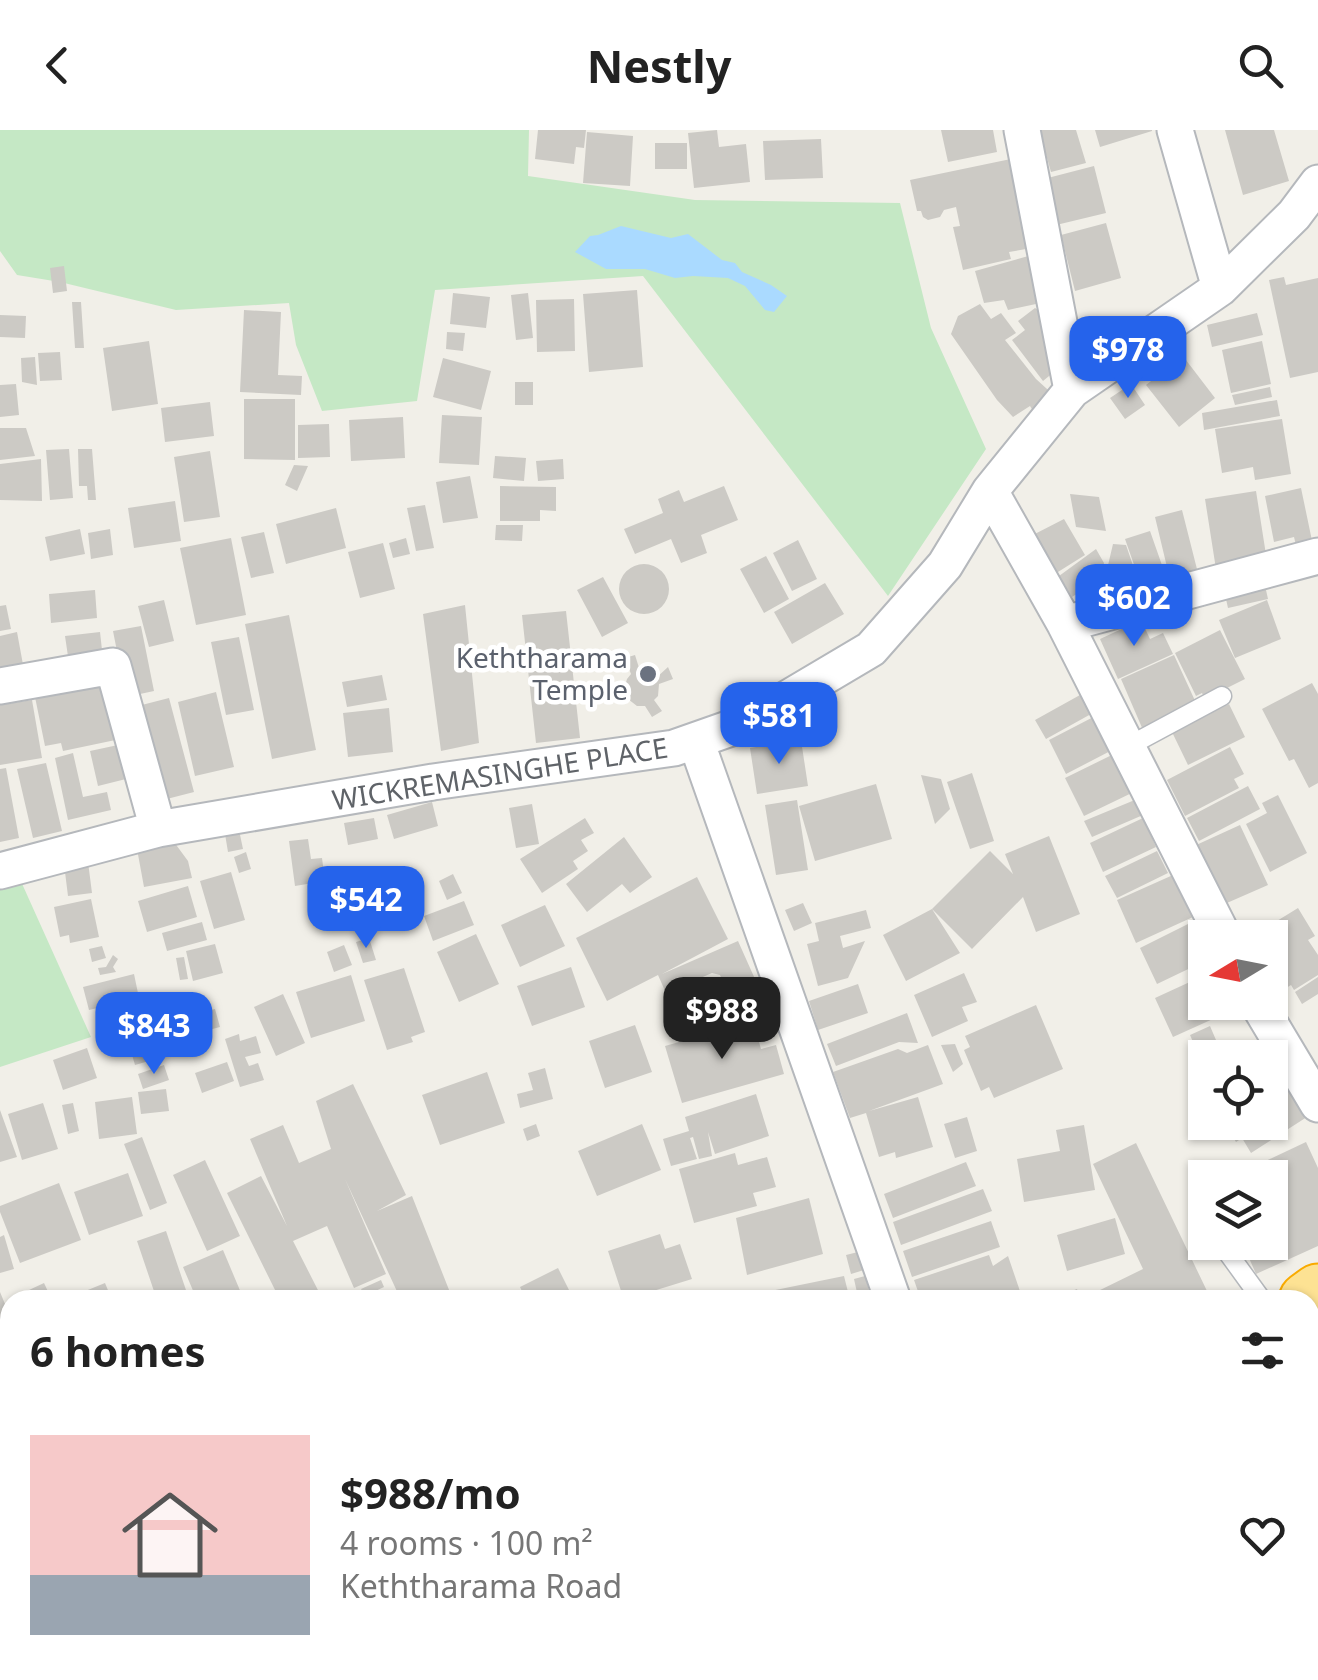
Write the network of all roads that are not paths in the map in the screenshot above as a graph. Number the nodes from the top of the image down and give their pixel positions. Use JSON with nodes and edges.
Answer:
{"nodes":[{"id":1,"x":1022,"y":130,"type":"edge"},
{"id":2,"x":1176,"y":130,"type":"edge"},
{"id":3,"x":1318,"y":183,"type":"edge"},
{"id":4,"x":1220,"y":288,"type":"junction"},
{"id":5,"x":1072,"y":390,"type":"junction"},
{"id":6,"x":990,"y":490,"type":"junction"},
{"id":7,"x":1318,"y":556,"type":"edge"},
{"id":8,"x":1065,"y":624,"type":"junction"},
{"id":9,"x":0,"y":686,"type":"edge"},
{"id":10,"x":1222,"y":696,"type":"dead end"},
{"id":11,"x":696,"y":742,"type":"junction"},
{"id":12,"x":1127,"y":747,"type":"junction"},
{"id":13,"x":158,"y":829,"type":"junction"},
{"id":14,"x":0,"y":871,"type":"edge"},
{"id":15,"x":1215,"y":920,"type":"edge"},
{"id":16,"x":1269,"y":1020,"type":"edge"},
{"id":17,"x":1318,"y":1104,"type":"edge"},
{"id":18,"x":1233,"y":1260,"type":"edge"},
{"id":19,"x":889,"y":1290,"type":"edge"},
{"id":20,"x":1255,"y":1290,"type":"edge"}],
"edges":[{"from":1,"to":5,"type":"street"},
{"from":2,"to":4,"type":"street"},
{"from":3,"to":4,"type":"street","name":"WICKREMASINGHE PLACE"},
{"from":4,"to":5,"type":"street","name":"WICKREMASINGHE PLACE"},
{"from":5,"to":6,"type":"street","name":"WICKREMASINGHE PLACE"},
{"from":6,"to":8,"type":"street"},
{"from":6,"to":11,"type":"street","name":"WICKREMASINGHE PLACE"},
{"from":7,"to":8,"type":"street"},
{"from":8,"to":12,"type":"street"},
{"from":9,"to":13,"type":"street"},
{"from":10,"to":12,"type":"lane"},
{"from":11,"to":13,"type":"street","name":"WICKREMASINGHE PLACE"},
{"from":11,"to":19,"type":"street"},
{"from":12,"to":15,"type":"street"},
{"from":13,"to":14,"type":"street","name":"WICKREMASINGHE PLACE"},
{"from":16,"to":17,"type":"street"},
{"from":18,"to":20,"type":"lane"}]}
